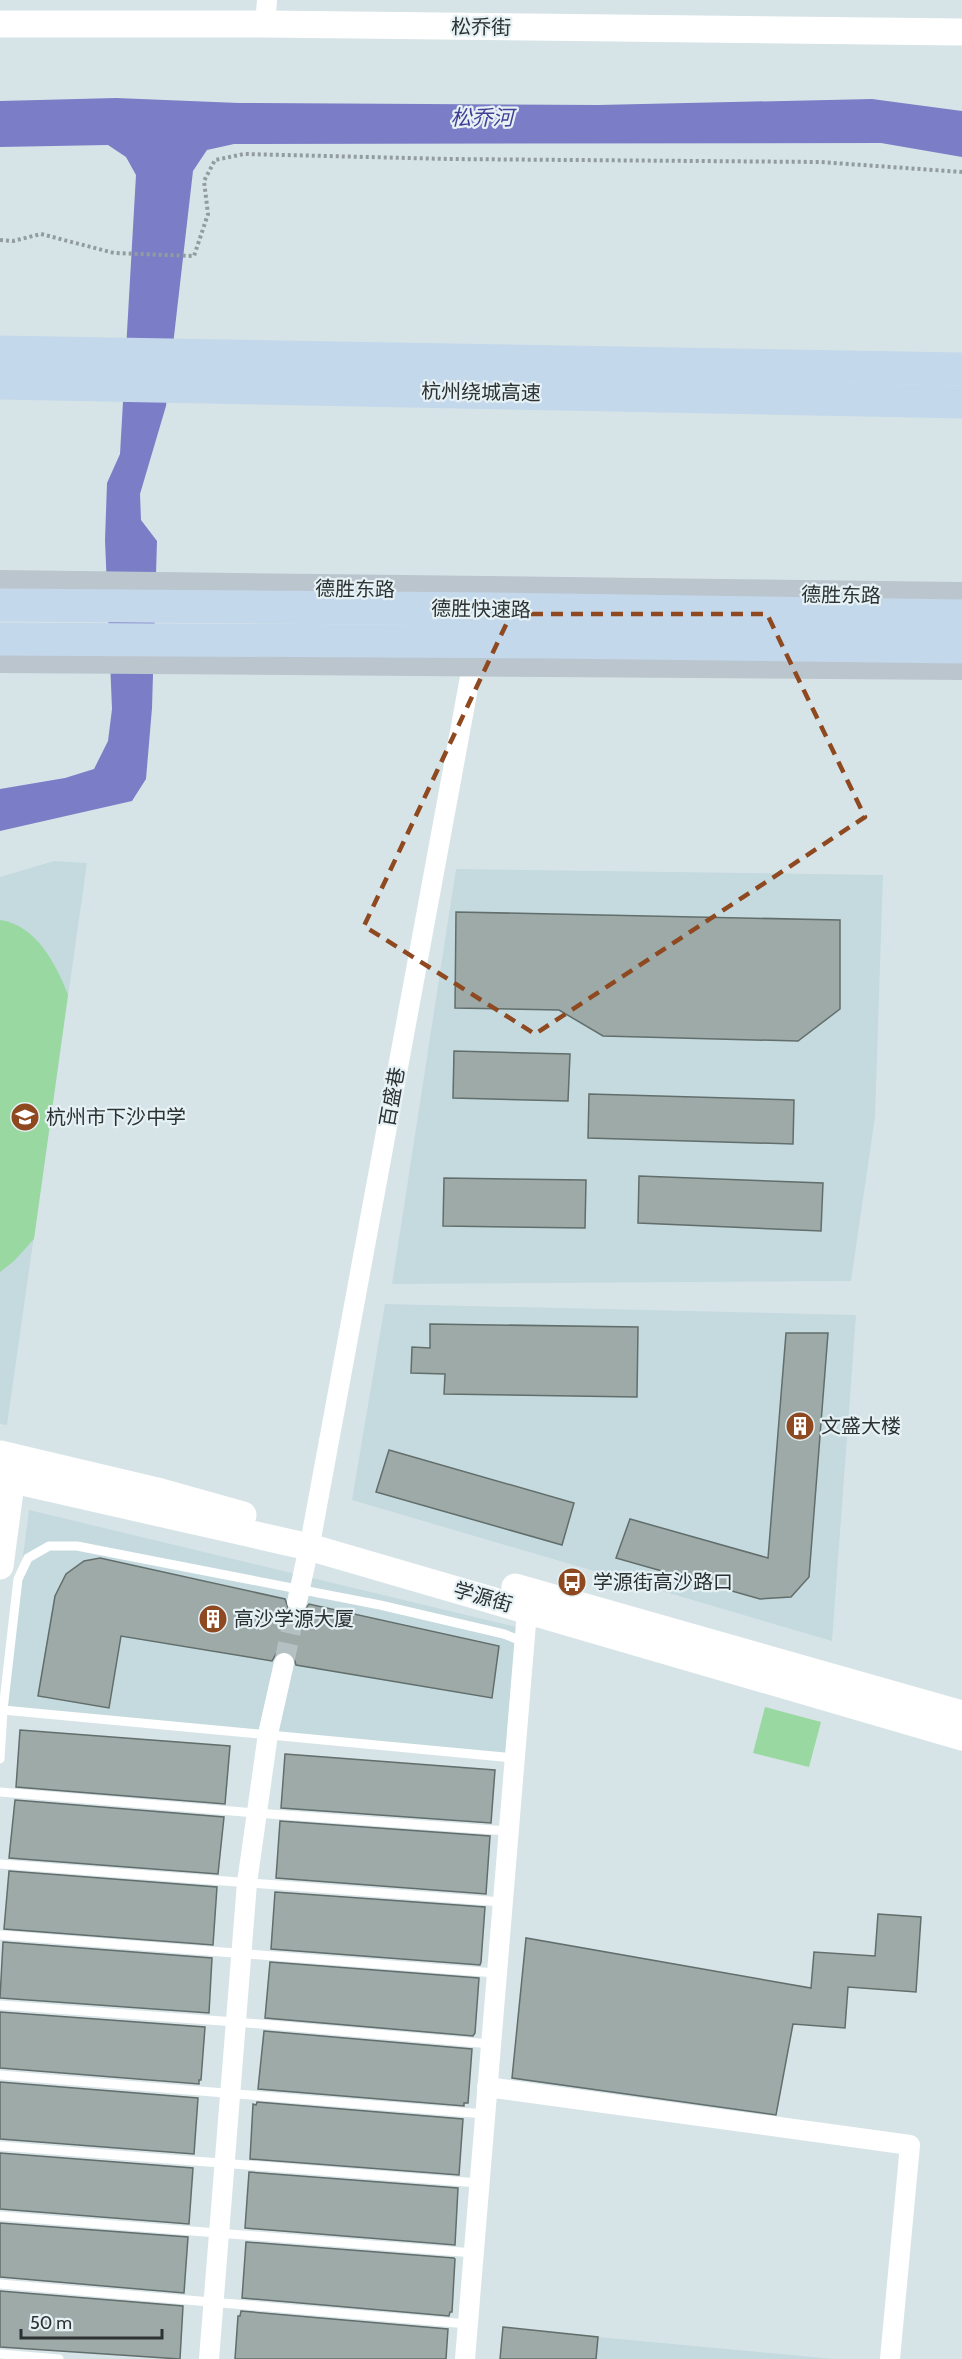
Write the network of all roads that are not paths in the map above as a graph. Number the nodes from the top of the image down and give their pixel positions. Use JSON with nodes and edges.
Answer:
{"nodes":[{"id":1,"x":266,"y":12,"type":"edge"},
{"id":2,"x":0,"y":24,"type":"edge"},
{"id":3,"x":962,"y":32,"type":"edge"},
{"id":4,"x":0,"y":352,"type":"edge"},
{"id":5,"x":962,"y":369,"type":"edge"},
{"id":6,"x":0,"y":383,"type":"edge"},
{"id":7,"x":958,"y":401,"type":"edge"},
{"id":8,"x":0,"y":585,"type":"edge"},
{"id":9,"x":962,"y":597,"type":"edge"},
{"id":10,"x":0,"y":605,"type":"edge"},
{"id":11,"x":962,"y":616,"type":"edge"},
{"id":12,"x":0,"y":639,"type":"edge"},
{"id":13,"x":962,"y":647,"type":"edge"},
{"id":14,"x":0,"y":658,"type":"edge"},
{"id":15,"x":472,"y":661,"type":"junction"},
{"id":16,"x":962,"y":665,"type":"edge"},
{"id":17,"x":6,"y":1467,"type":"edge"},
{"id":18,"x":310,"y":1540,"type":"junction"},
{"id":19,"x":0,"y":1566,"type":"edge"},
{"id":20,"x":298,"y":1596,"type":"junction"},
{"id":21,"x":528,"y":1600,"type":"junction"},
{"id":22,"x":524,"y":1642,"type":"junction"},
{"id":23,"x":284,"y":1663,"type":"tunnel mouth"},
{"id":24,"x":3,"y":1710,"type":"junction"},
{"id":25,"x":962,"y":1714,"type":"edge"},
{"id":26,"x":268,"y":1734,"type":"junction"},
{"id":27,"x":962,"y":1737,"type":"edge"},
{"id":28,"x":514,"y":1758,"type":"junction"},
{"id":29,"x":0,"y":1759,"type":"edge"},
{"id":30,"x":0,"y":1792,"type":"edge"},
{"id":31,"x":256,"y":1813,"type":"junction"},
{"id":32,"x":508,"y":1831,"type":"junction"},
{"id":33,"x":0,"y":1864,"type":"edge"},
{"id":34,"x":248,"y":1883,"type":"junction"},
{"id":35,"x":502,"y":1902,"type":"junction"},
{"id":36,"x":0,"y":1935,"type":"edge"},
{"id":37,"x":242,"y":1954,"type":"junction"},
{"id":38,"x":496,"y":1972,"type":"junction"},
{"id":39,"x":0,"y":2005,"type":"edge"},
{"id":40,"x":236,"y":2022,"type":"junction"},
{"id":41,"x":491,"y":2044,"type":"junction"},
{"id":42,"x":0,"y":2075,"type":"edge"},
{"id":43,"x":487,"y":2087,"type":"junction"},
{"id":44,"x":231,"y":2093,"type":"junction"},
{"id":45,"x":485,"y":2114,"type":"junction"},
{"id":46,"x":0,"y":2146,"type":"edge"},
{"id":47,"x":225,"y":2164,"type":"junction"},
{"id":48,"x":479,"y":2183,"type":"junction"},
{"id":49,"x":0,"y":2216,"type":"edge"},
{"id":50,"x":219,"y":2233,"type":"junction"},
{"id":51,"x":474,"y":2253,"type":"junction"},
{"id":52,"x":0,"y":2284,"type":"edge"},
{"id":53,"x":214,"y":2302,"type":"junction"},
{"id":54,"x":468,"y":2324,"type":"junction"},
{"id":55,"x":0,"y":2354,"type":"edge"},
{"id":56,"x":59,"y":2359,"type":"edge"},
{"id":57,"x":209,"y":2359,"type":"edge"},
{"id":58,"x":465,"y":2359,"type":"edge"},
{"id":59,"x":890,"y":2359,"type":"edge"}],
"edges":[{"from":1,"to":2,"type":"main road","name":"松乔街"},
{"from":1,"to":3,"type":"main road","name":"松乔街"},
{"from":4,"to":5,"type":"highway","name":"杭州绕城高速"},
{"from":6,"to":7,"type":"highway","name":"杭州绕城高速"},
{"from":8,"to":9,"type":"main road","name":"德胜东路"},
{"from":10,"to":11,"type":"highway","name":"德胜快速路"},
{"from":12,"to":13,"type":"highway","name":"德胜快速路"},
{"from":14,"to":15,"type":"main road"},
{"from":15,"to":16,"type":"main road"},
{"from":15,"to":18,"type":"street","name":"百盛巷"},
{"from":17,"to":18,"type":"main road","name":"学源街"},
{"from":17,"to":19,"type":"main road"},
{"from":18,"to":20,"type":"street","name":"百盛巷"},
{"from":18,"to":21,"type":"main road","name":"学源街"},
{"from":20,"to":22,"type":"lane"},
{"from":20,"to":24,"type":"lane"},
{"from":21,"to":22,"type":"street"},
{"from":21,"to":25,"type":"main road","name":"学源街"},
{"from":21,"to":27,"type":"main road","name":"学源街"},
{"from":22,"to":28,"type":"street"},
{"from":23,"to":26,"type":"street"},
{"from":24,"to":26,"type":"lane"},
{"from":24,"to":29,"type":"lane"},
{"from":26,"to":28,"type":"lane"},
{"from":26,"to":31,"type":"street"},
{"from":28,"to":32,"type":"street"},
{"from":30,"to":31,"type":"lane"},
{"from":31,"to":32,"type":"lane"},
{"from":31,"to":34,"type":"street"},
{"from":32,"to":35,"type":"street"},
{"from":33,"to":34,"type":"lane"},
{"from":34,"to":35,"type":"lane"},
{"from":34,"to":37,"type":"street"},
{"from":35,"to":38,"type":"street"},
{"from":36,"to":37,"type":"lane"},
{"from":37,"to":38,"type":"lane"},
{"from":37,"to":40,"type":"street"},
{"from":38,"to":41,"type":"street"},
{"from":39,"to":40,"type":"lane"},
{"from":40,"to":41,"type":"lane"},
{"from":40,"to":44,"type":"street"},
{"from":41,"to":43,"type":"street"},
{"from":42,"to":44,"type":"lane"},
{"from":43,"to":45,"type":"street"},
{"from":43,"to":59,"type":"street"},
{"from":44,"to":45,"type":"lane"},
{"from":44,"to":47,"type":"street"},
{"from":45,"to":48,"type":"street"},
{"from":46,"to":47,"type":"lane"},
{"from":47,"to":48,"type":"lane"},
{"from":47,"to":50,"type":"street"},
{"from":48,"to":51,"type":"street"},
{"from":49,"to":50,"type":"lane"},
{"from":50,"to":51,"type":"lane"},
{"from":50,"to":53,"type":"street"},
{"from":51,"to":54,"type":"street"},
{"from":52,"to":53,"type":"lane"},
{"from":53,"to":54,"type":"lane"},
{"from":53,"to":57,"type":"street"},
{"from":54,"to":58,"type":"street"},
{"from":55,"to":56,"type":"lane"}]}
